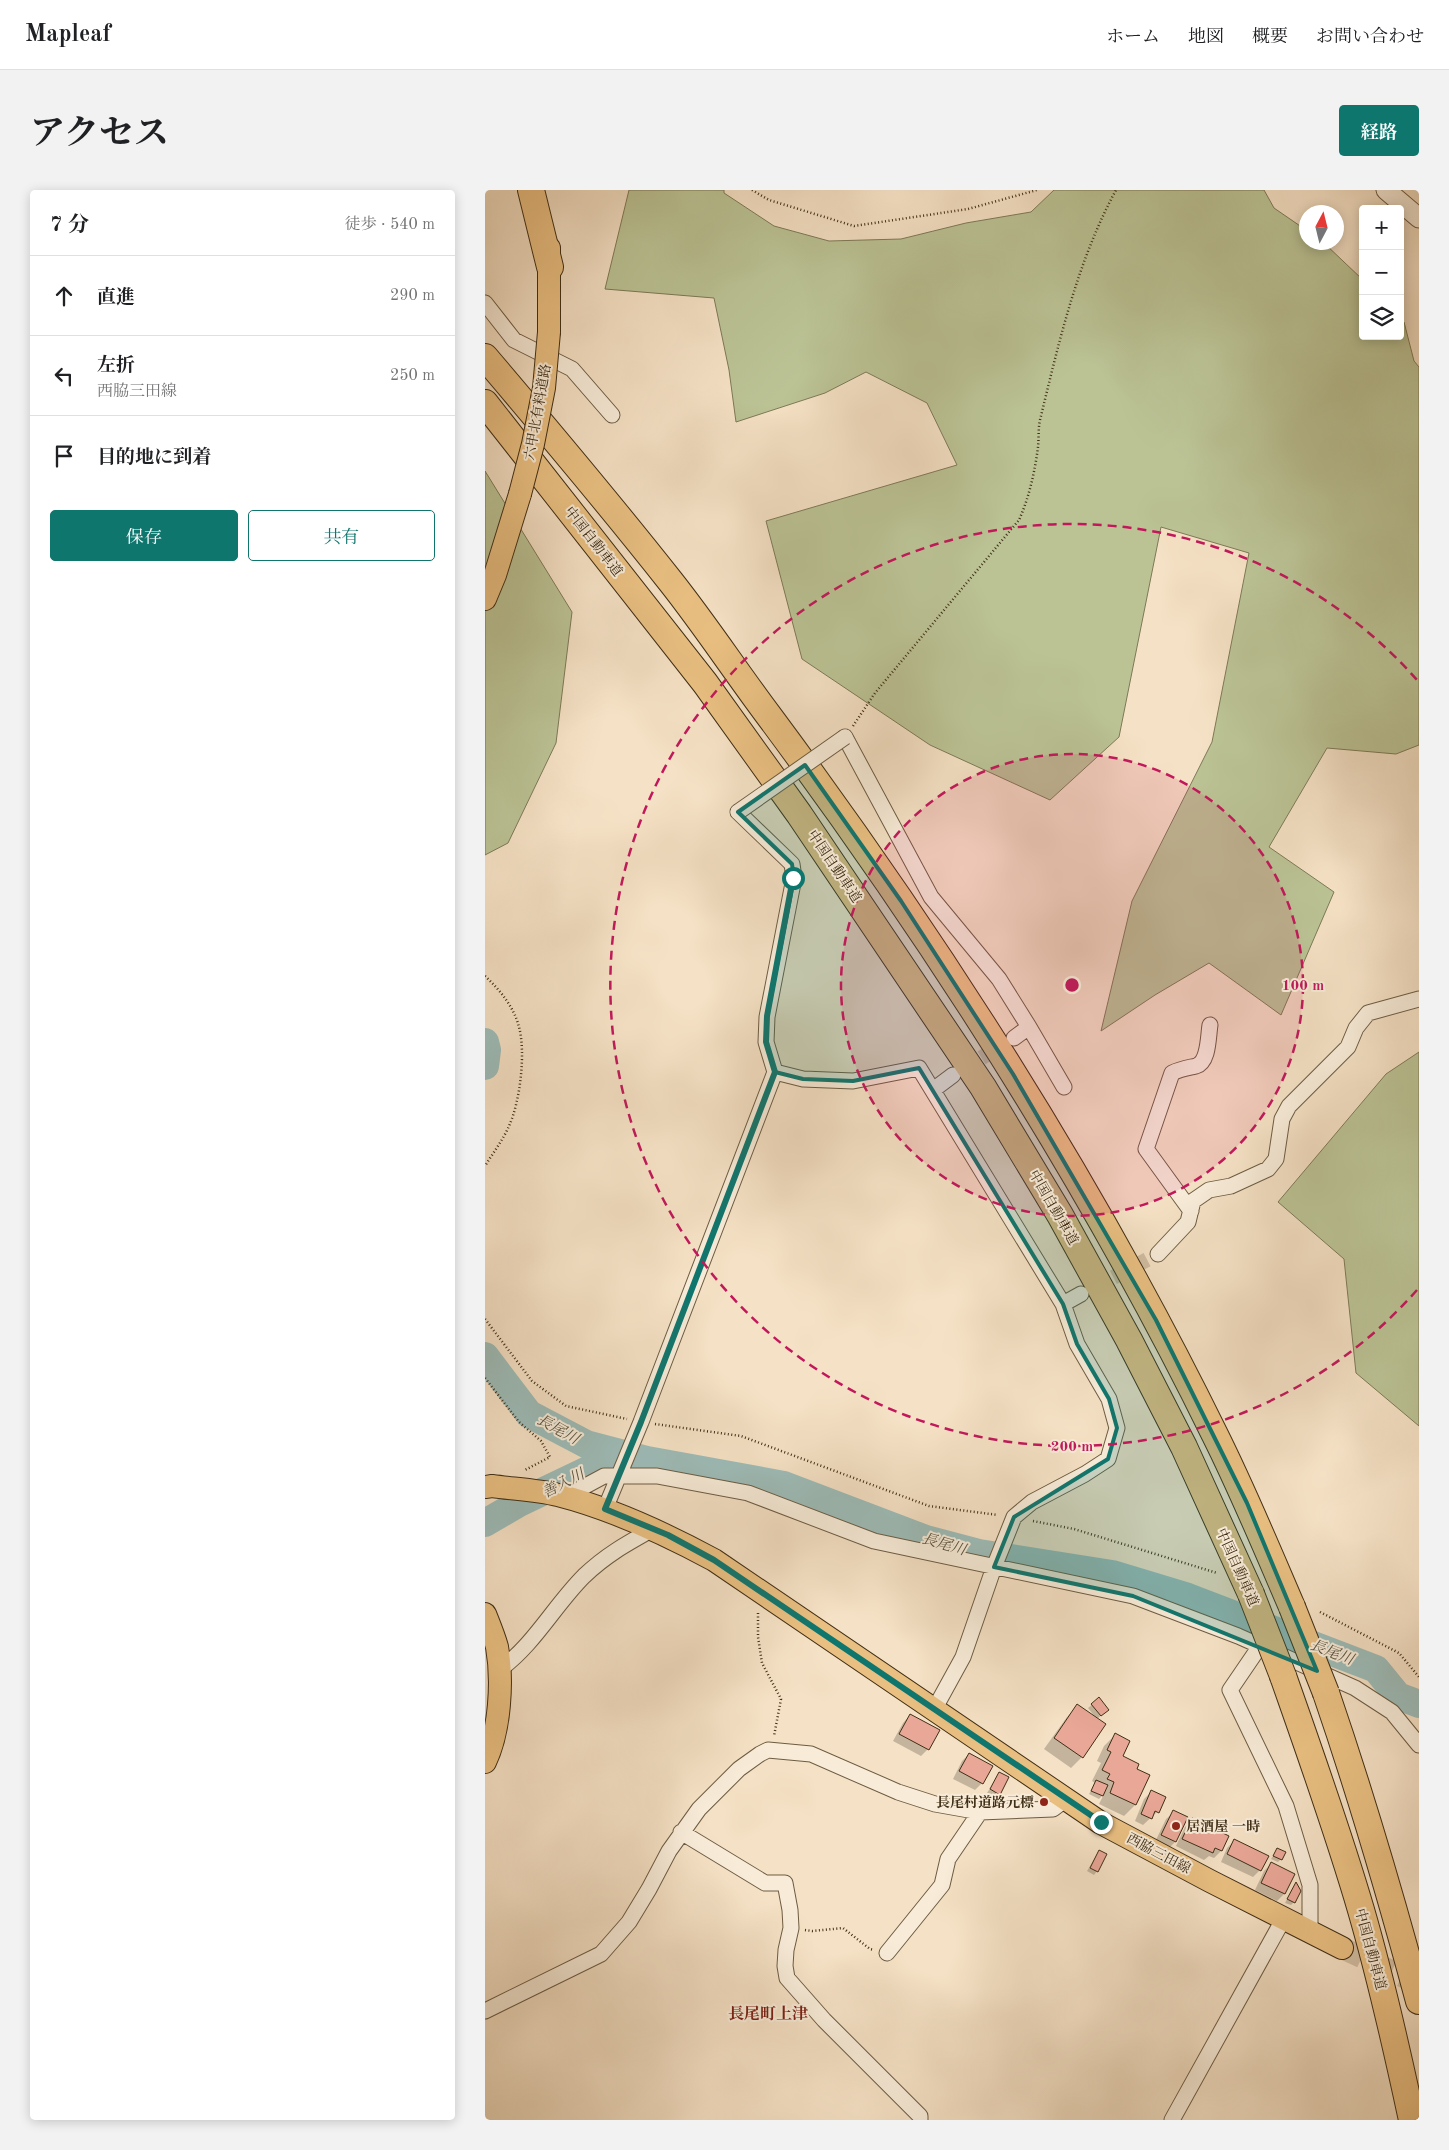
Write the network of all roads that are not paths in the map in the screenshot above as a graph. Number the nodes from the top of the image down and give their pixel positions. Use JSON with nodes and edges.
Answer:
{"nodes":[{"id":1,"x":541,"y":190,"type":"edge"},
{"id":2,"x":1386,"y":190,"type":"edge"},
{"id":3,"x":1419,"y":218,"type":"edge"},
{"id":4,"x":550,"y":267,"type":"joint"},
{"id":5,"x":485,"y":303,"type":"edge"},
{"id":6,"x":485,"y":357,"type":"edge"},
{"id":7,"x":485,"y":404,"type":"edge"},
{"id":8,"x":611,"y":415,"type":"dead end"},
{"id":9,"x":485,"y":599,"type":"edge"},
{"id":10,"x":1419,"y":999,"type":"edge"},
{"id":11,"x":1210,"y":1026,"type":"dead end"},
{"id":12,"x":1029,"y":1027,"type":"junction"},
{"id":13,"x":1014,"y":1038,"type":"tunnel mouth"},
{"id":14,"x":775,"y":1072,"type":"junction"},
{"id":15,"x":953,"y":1076,"type":"tunnel mouth"},
{"id":16,"x":1063,"y":1087,"type":"dead end"},
{"id":17,"x":933,"y":1090,"type":"junction"},
{"id":18,"x":1191,"y":1211,"type":"junction"},
{"id":19,"x":1158,"y":1254,"type":"tunnel mouth"},
{"id":20,"x":1081,"y":1294,"type":"tunnel mouth"},
{"id":21,"x":1063,"y":1304,"type":"junction"},
{"id":22,"x":620,"y":1476,"type":"junction"},
{"id":23,"x":496,"y":1487,"type":"edge"},
{"id":24,"x":560,"y":1496,"type":"junction"},
{"id":25,"x":605,"y":1509,"type":"junction"},
{"id":26,"x":653,"y":1529,"type":"junction"},
{"id":27,"x":994,"y":1567,"type":"junction"},
{"id":28,"x":485,"y":1614,"type":"edge"},
{"id":29,"x":1259,"y":1646,"type":"junction"},
{"id":30,"x":499,"y":1670,"type":"junction"},
{"id":31,"x":935,"y":1708,"type":"junction"},
{"id":32,"x":1419,"y":1745,"type":"edge"},
{"id":33,"x":485,"y":1762,"type":"edge"},
{"id":34,"x":1065,"y":1800,"type":"junction"},
{"id":35,"x":980,"y":1812,"type":"junction"},
{"id":36,"x":681,"y":1832,"type":"junction"},
{"id":37,"x":1284,"y":1918,"type":"junction"},
{"id":38,"x":1310,"y":1931,"type":"junction"},
{"id":39,"x":1342,"y":1948,"type":"tunnel mouth"},
{"id":40,"x":887,"y":1953,"type":"road end"},
{"id":41,"x":1419,"y":2001,"type":"edge"},
{"id":42,"x":485,"y":2011,"type":"edge"},
{"id":43,"x":920,"y":2120,"type":"edge"},
{"id":44,"x":1172,"y":2120,"type":"edge"},
{"id":45,"x":1412,"y":2120,"type":"edge"}],
"edges":[{"from":1,"to":4,"type":"highway"},
{"from":2,"to":3,"type":"street"},
{"from":4,"to":9,"type":"main road","name":"六甲北有料道路","bridge":true},
{"from":5,"to":8,"type":"street"},
{"from":6,"to":41,"type":"highway","bridge":true},
{"from":7,"to":45,"type":"highway","name":"中国自動車道","bridge":true},
{"from":10,"to":18,"type":"street"},
{"from":11,"to":18,"type":"street"},
{"from":12,"to":13,"type":"street"},
{"from":12,"to":14,"type":"street","bridge":true},
{"from":12,"to":16,"type":"street"},
{"from":14,"to":17,"type":"street"},
{"from":14,"to":22,"type":"street"},
{"from":15,"to":17,"type":"street"},
{"from":17,"to":21,"type":"street"},
{"from":18,"to":19,"type":"street"},
{"from":20,"to":21,"type":"street"},
{"from":21,"to":27,"type":"street"},
{"from":22,"to":24,"type":"street"},
{"from":22,"to":25,"type":"street"},
{"from":22,"to":27,"type":"street"},
{"from":23,"to":24,"type":"main road","name":"西脇三田線"},
{"from":24,"to":25,"type":"main road","name":"西脇三田線"},
{"from":25,"to":26,"type":"main road","name":"西脇三田線"},
{"from":26,"to":30,"type":"street"},
{"from":26,"to":31,"type":"main road","name":"西脇三田線"},
{"from":27,"to":29,"type":"street"},
{"from":27,"to":31,"type":"street"},
{"from":28,"to":30,"type":"main road"},
{"from":29,"to":32,"type":"street"},
{"from":29,"to":38,"type":"street"},
{"from":30,"to":33,"type":"main road"},
{"from":31,"to":34,"type":"main road","name":"西脇三田線"},
{"from":34,"to":35,"type":"street"},
{"from":34,"to":37,"type":"main road","name":"西脇三田線"},
{"from":35,"to":36,"type":"street"},
{"from":35,"to":40,"type":"street"},
{"from":36,"to":42,"type":"street"},
{"from":36,"to":43,"type":"street"},
{"from":37,"to":38,"type":"main road","name":"西脇三田線"},
{"from":37,"to":44,"type":"street"},
{"from":38,"to":39,"type":"main road","name":"西脇三田線"}]}
